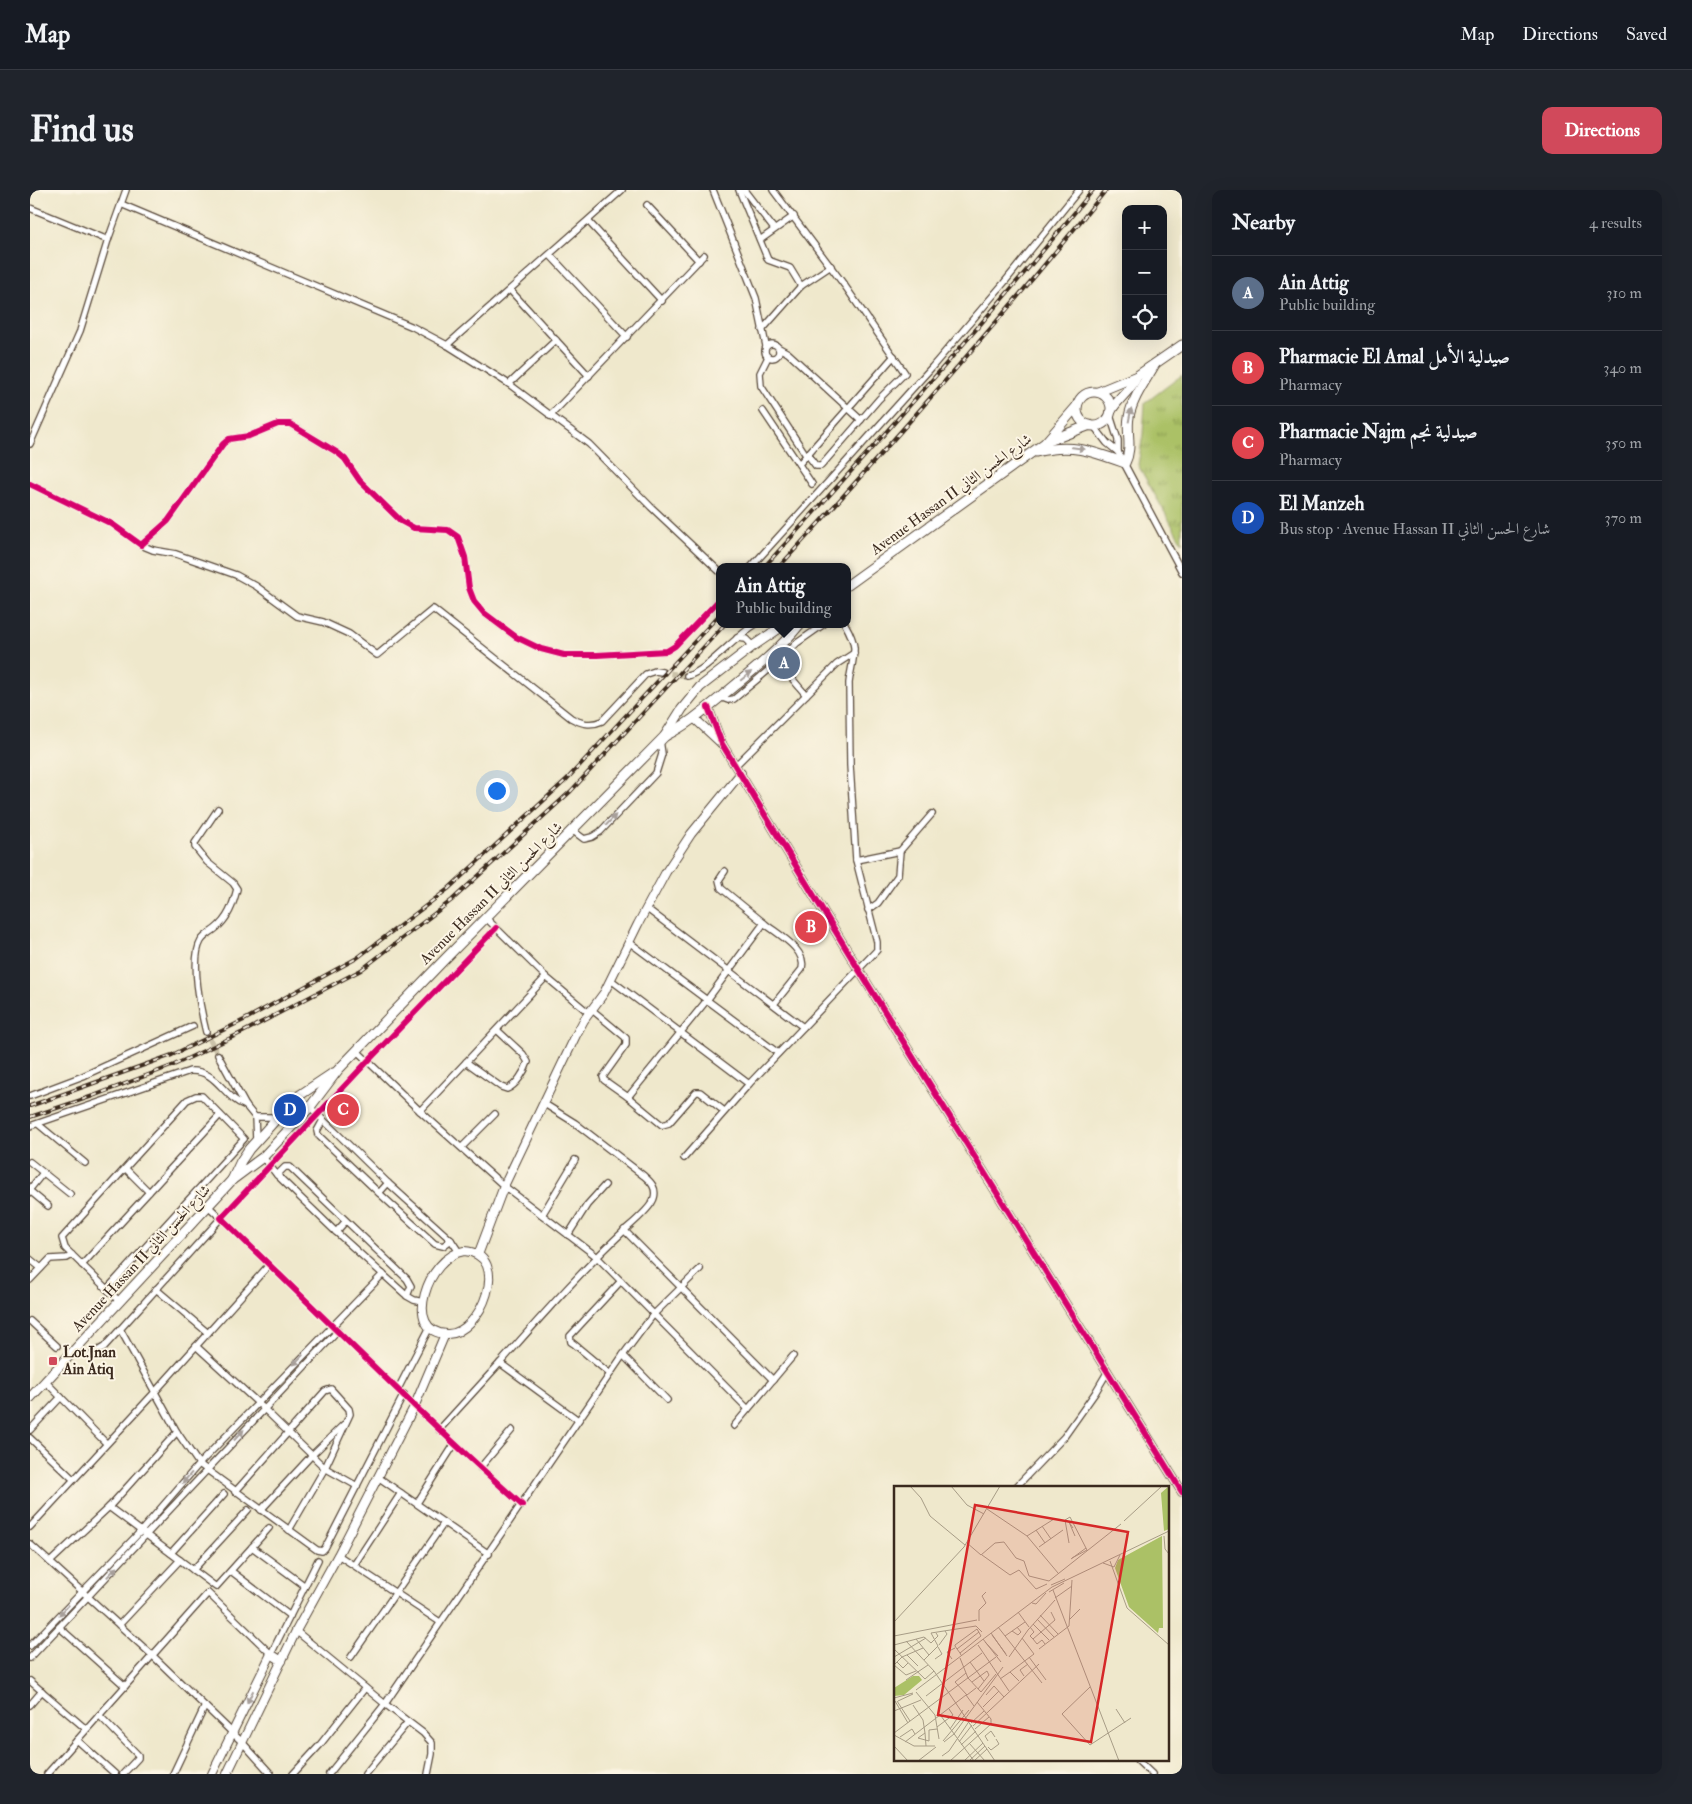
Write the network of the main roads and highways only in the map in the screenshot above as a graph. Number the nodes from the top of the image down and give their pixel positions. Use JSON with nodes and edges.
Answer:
{"nodes":[{"id":1,"x":1182,"y":345,"type":"edge"},
{"id":2,"x":1154,"y":364,"type":"junction"},
{"id":3,"x":1137,"y":376,"type":"junction"},
{"id":4,"x":1098,"y":392,"type":"junction"},
{"id":5,"x":1077,"y":406,"type":"junction"},
{"id":6,"x":1110,"y":413,"type":"junction"},
{"id":7,"x":1092,"y":425,"type":"junction"},
{"id":8,"x":1045,"y":443,"type":"junction"},
{"id":9,"x":1030,"y":453,"type":"junction"},
{"id":10,"x":851,"y":583,"type":"edge"},
{"id":11,"x":781,"y":628,"type":"edge"},
{"id":12,"x":796,"y":628,"type":"edge"},
{"id":13,"x":761,"y":640,"type":"junction"},
{"id":14,"x":771,"y":655,"type":"junction"},
{"id":15,"x":694,"y":693,"type":"junction"},
{"id":16,"x":707,"y":708,"type":"junction"},
{"id":17,"x":662,"y":738,"type":"junction"},
{"id":18,"x":338,"y":1070,"type":"junction"},
{"id":19,"x":299,"y":1096,"type":"junction"},
{"id":20,"x":310,"y":1107,"type":"junction"},
{"id":21,"x":256,"y":1140,"type":"junction"},
{"id":22,"x":262,"y":1157,"type":"junction"},
{"id":23,"x":232,"y":1180,"type":"junction"},
{"id":24,"x":30,"y":1398,"type":"edge"}],
"edges":[{"from":1,"to":2,"type":"main road"},
{"from":2,"to":3,"type":"main road"},
{"from":9,"to":2,"type":"main road","one_way":true},
{"from":3,"to":4,"type":"main road"},
{"from":3,"to":6,"type":"main road"},
{"from":4,"to":5,"type":"main road"},
{"from":4,"to":6,"type":"main road"},
{"from":5,"to":7,"type":"main road"},
{"from":5,"to":8,"type":"main road","name":"Avenue Hassan II شارع الحسن الثاني"},
{"from":6,"to":7,"type":"main road"},
{"from":7,"to":8,"type":"main road","name":"Avenue Hassan II شارع الحسن الثاني"},
{"from":8,"to":9,"type":"main road","name":"Avenue Hassan II شارع الحسن الثاني"},
{"from":9,"to":10,"type":"main road","name":"Avenue Hassan II شارع الحسن الثاني"},
{"from":11,"to":13,"type":"main road","name":"Avenue Hassan II شارع الحسن الثاني"},
{"from":12,"to":14,"type":"main road","name":"Avenue Hassan II شارع الحسن الثاني"},
{"from":13,"to":14,"type":"main road"},
{"from":13,"to":15,"type":"main road","name":"Avenue Hassan II شارع الحسن الثاني"},
{"from":16,"to":14,"type":"main road","name":"Avenue Hassan II شارع الحسن الثاني","one_way":true},
{"from":15,"to":16,"type":"main road"},
{"from":15,"to":17,"type":"main road","name":"Avenue Hassan II شارع الحسن الثاني"},
{"from":16,"to":17,"type":"main road","name":"Avenue Hassan II شارع الحسن الثاني"},
{"from":17,"to":18,"type":"main road","name":"Avenue Hassan II شارع الحسن الثاني"},
{"from":18,"to":19,"type":"main road","name":"Avenue Hassan II شارع الحسن الثاني"},
{"from":18,"to":20,"type":"main road","name":"Avenue Hassan II شارع الحسن الثاني"},
{"from":19,"to":20,"type":"main road"},
{"from":19,"to":21,"type":"main road","name":"Avenue Hassan II شارع الحسن الثاني"},
{"from":20,"to":22,"type":"main road","name":"Avenue Hassan II شارع الحسن الثاني"},
{"from":21,"to":22,"type":"main road"},
{"from":21,"to":23,"type":"main road","name":"Avenue Hassan II شارع الحسن الثاني"},
{"from":22,"to":23,"type":"main road","name":"Avenue Hassan II شارع الحسن الثاني"},
{"from":23,"to":24,"type":"main road","name":"Avenue Hassan II شارع الحسن الثاني"}]}
